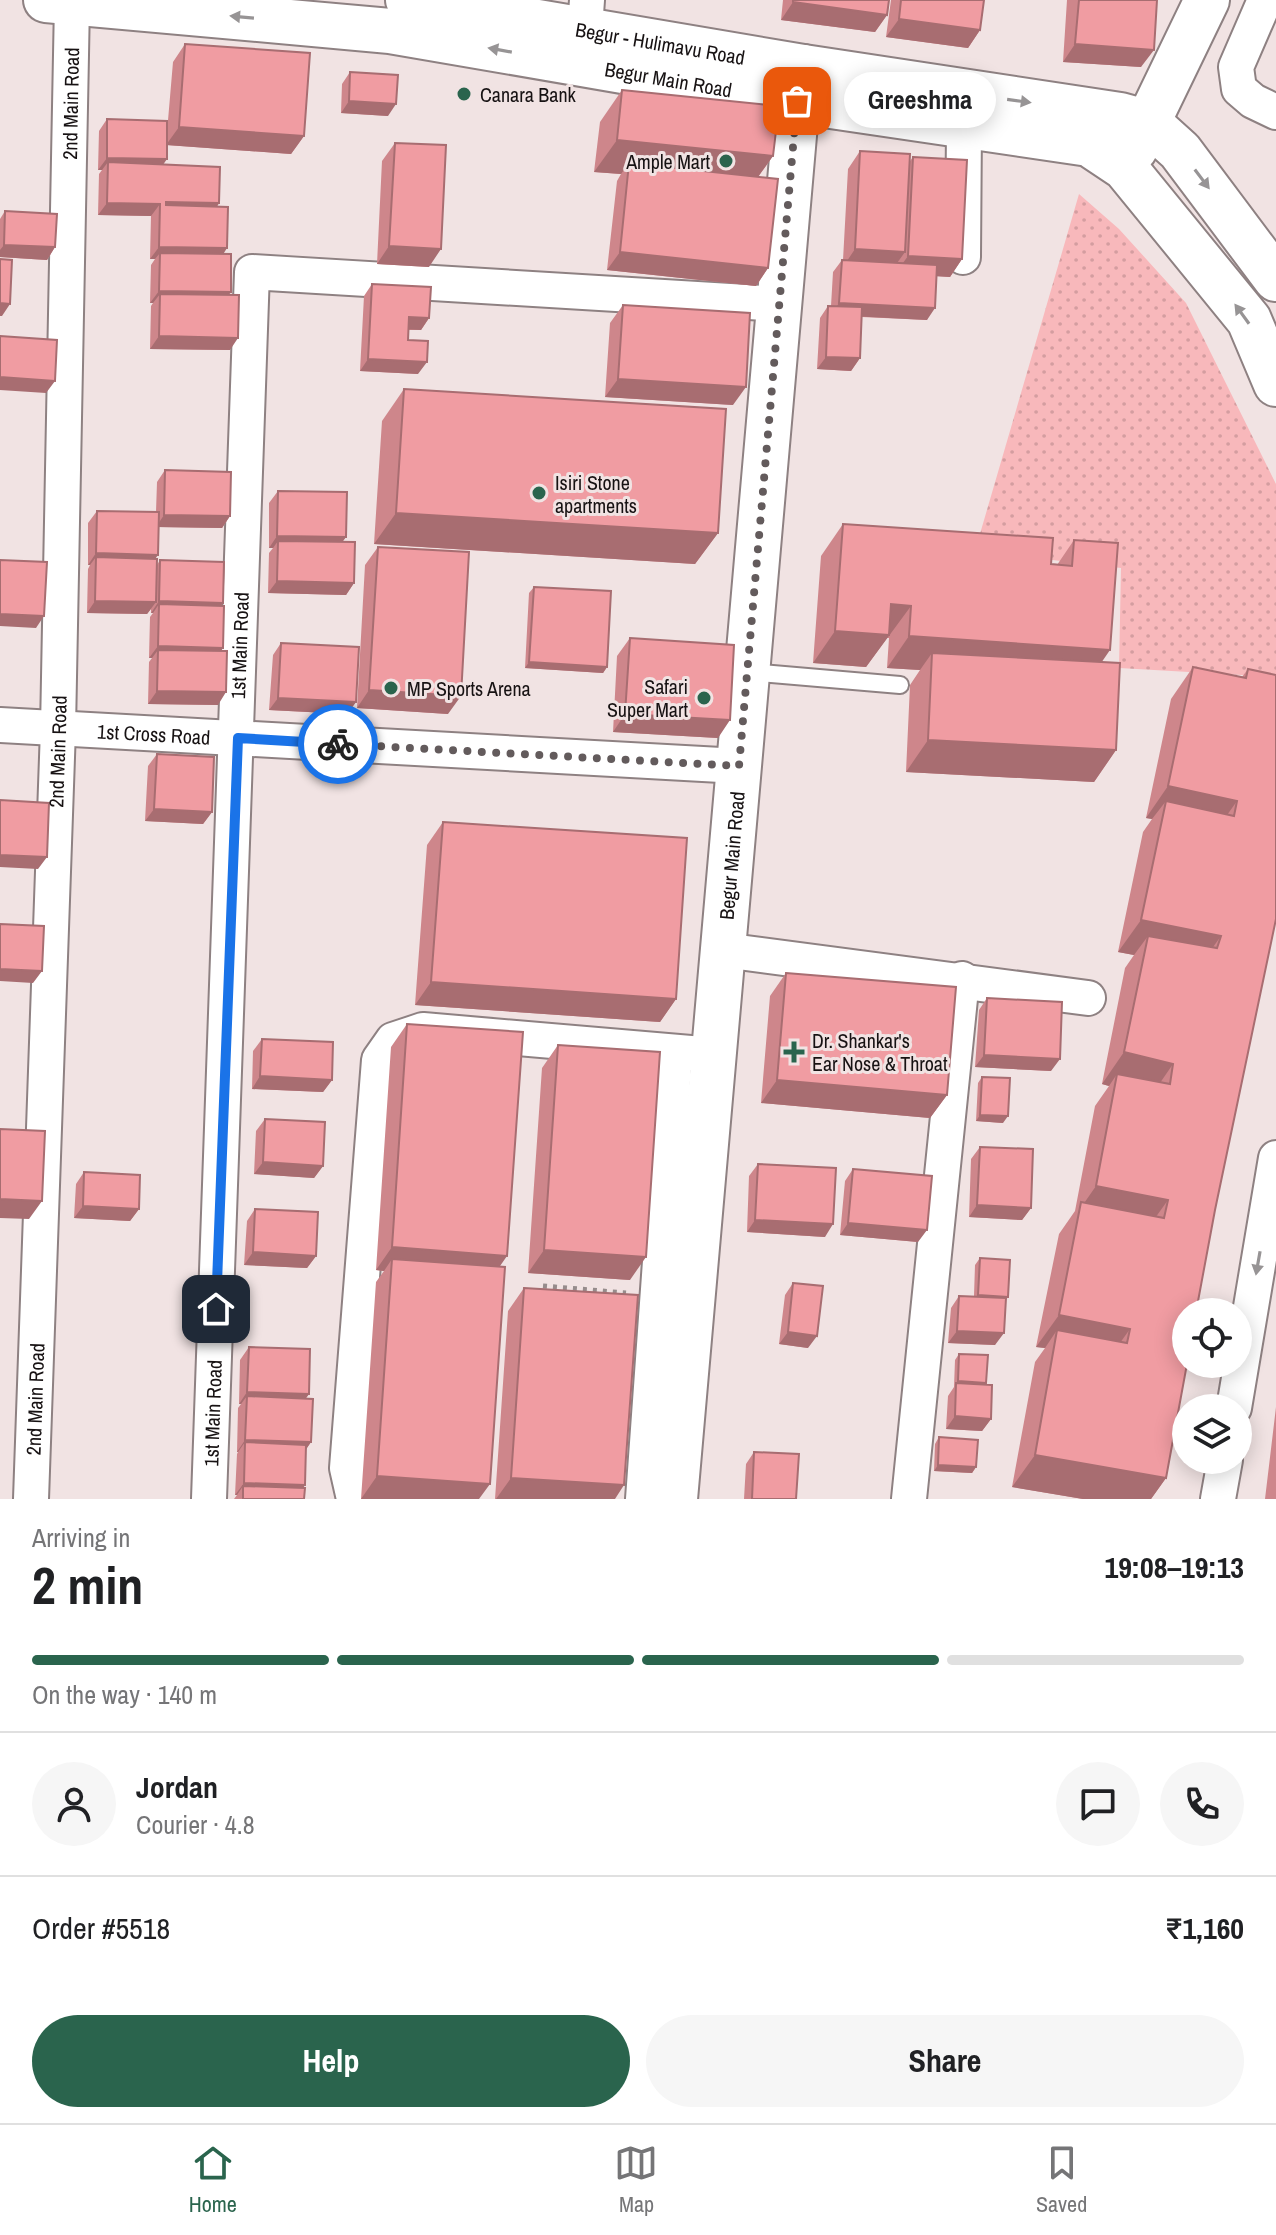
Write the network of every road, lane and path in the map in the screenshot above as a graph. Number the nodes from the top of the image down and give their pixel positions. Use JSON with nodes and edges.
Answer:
{"nodes":[{"id":1,"x":1207,"y":0,"type":"edge"},
{"id":2,"x":1265,"y":0,"type":"edge"},
{"id":3,"x":59,"y":2,"type":"edge"},
{"id":4,"x":397,"y":10,"type":"edge"},
{"id":5,"x":583,"y":31,"type":"edge"},
{"id":6,"x":800,"y":84,"type":"junction"},
{"id":7,"x":1276,"y":112,"type":"edge"},
{"id":8,"x":1149,"y":123,"type":"junction"},
{"id":9,"x":964,"y":126,"type":"junction"},
{"id":10,"x":1125,"y":168,"type":"junction"},
{"id":11,"x":963,"y":257,"type":"edge"},
{"id":12,"x":1274,"y":267,"type":"edge"},
{"id":13,"x":780,"y":304,"type":"junction"},
{"id":14,"x":1276,"y":384,"type":"edge"},
{"id":15,"x":747,"y":672,"type":"junction"},
{"id":16,"x":900,"y":685,"type":"dead end"},
{"id":17,"x":0,"y":725,"type":"edge"},
{"id":18,"x":58,"y":729,"type":"junction"},
{"id":19,"x":238,"y":738,"type":"junction"},
{"id":20,"x":739,"y":766,"type":"junction"},
{"id":21,"x":723,"y":950,"type":"junction"},
{"id":22,"x":962,"y":979,"type":"junction"},
{"id":23,"x":1088,"y":998,"type":"dead end"},
{"id":24,"x":694,"y":1053,"type":"junction"},
{"id":25,"x":1276,"y":1158,"type":"edge"},
{"id":26,"x":543,"y":1286,"type":"edge"},
{"id":27,"x":657,"y":1295,"type":"junction"},
{"id":28,"x":1236,"y":1394,"type":"edge"},
{"id":29,"x":1222,"y":1474,"type":"edge"},
{"id":30,"x":31,"y":1499,"type":"edge"},
{"id":31,"x":209,"y":1499,"type":"edge"},
{"id":32,"x":354,"y":1499,"type":"edge"},
{"id":33,"x":643,"y":1499,"type":"edge"},
{"id":34,"x":675,"y":1499,"type":"edge"},
{"id":35,"x":909,"y":1499,"type":"edge"},
{"id":36,"x":1218,"y":1499,"type":"edge"}],
"edges":[{"from":1,"to":8,"type":"main road"},
{"from":2,"to":7,"type":"street"},
{"from":4,"to":3,"type":"main road","name":"Begur - Hulimavu Road","one_way":true},
{"from":3,"to":18,"type":"street","name":"2nd Main Road"},
{"from":4,"to":5,"type":"main road","name":"Begur - Hulimavu Road"},
{"from":5,"to":6,"type":"main road","name":"Begur Main Road"},
{"from":6,"to":8,"type":"main road","one_way":true},
{"from":6,"to":9,"type":"main road"},
{"from":6,"to":13,"type":"main road","name":"Begur Main Road"},
{"from":8,"to":10,"type":"main road"},
{"from":8,"to":12,"type":"main road","one_way":true},
{"from":9,"to":10,"type":"main road"},
{"from":9,"to":11,"type":"street"},
{"from":14,"to":10,"type":"main road","one_way":true},
{"from":13,"to":15,"type":"main road","name":"Begur Main Road"},
{"from":13,"to":19,"type":"street","name":"1st Main Road"},
{"from":15,"to":16,"type":"lane"},
{"from":15,"to":20,"type":"main road","name":"Begur Main Road"},
{"from":17,"to":18,"type":"street","name":"1st Cross Road"},
{"from":18,"to":19,"type":"street","name":"1st Cross Road"},
{"from":18,"to":30,"type":"street","name":"2nd Main Road"},
{"from":19,"to":20,"type":"street","name":"1st Cross Road"},
{"from":19,"to":31,"type":"street","name":"1st Main Road"},
{"from":20,"to":21,"type":"main road","name":"Begur Main Road"},
{"from":21,"to":22,"type":"street"},
{"from":21,"to":24,"type":"main road","name":"Begur Main Road"},
{"from":22,"to":23,"type":"street"},
{"from":22,"to":35,"type":"street"},
{"from":24,"to":27,"type":"street"},
{"from":24,"to":32,"type":"street"},
{"from":24,"to":34,"type":"main road","name":"Begur Main Road"},
{"from":25,"to":28,"type":"street","one_way":true},
{"from":26,"to":27,"type":"path"},
{"from":27,"to":33,"type":"street"},
{"from":29,"to":36,"type":"street"}]}
